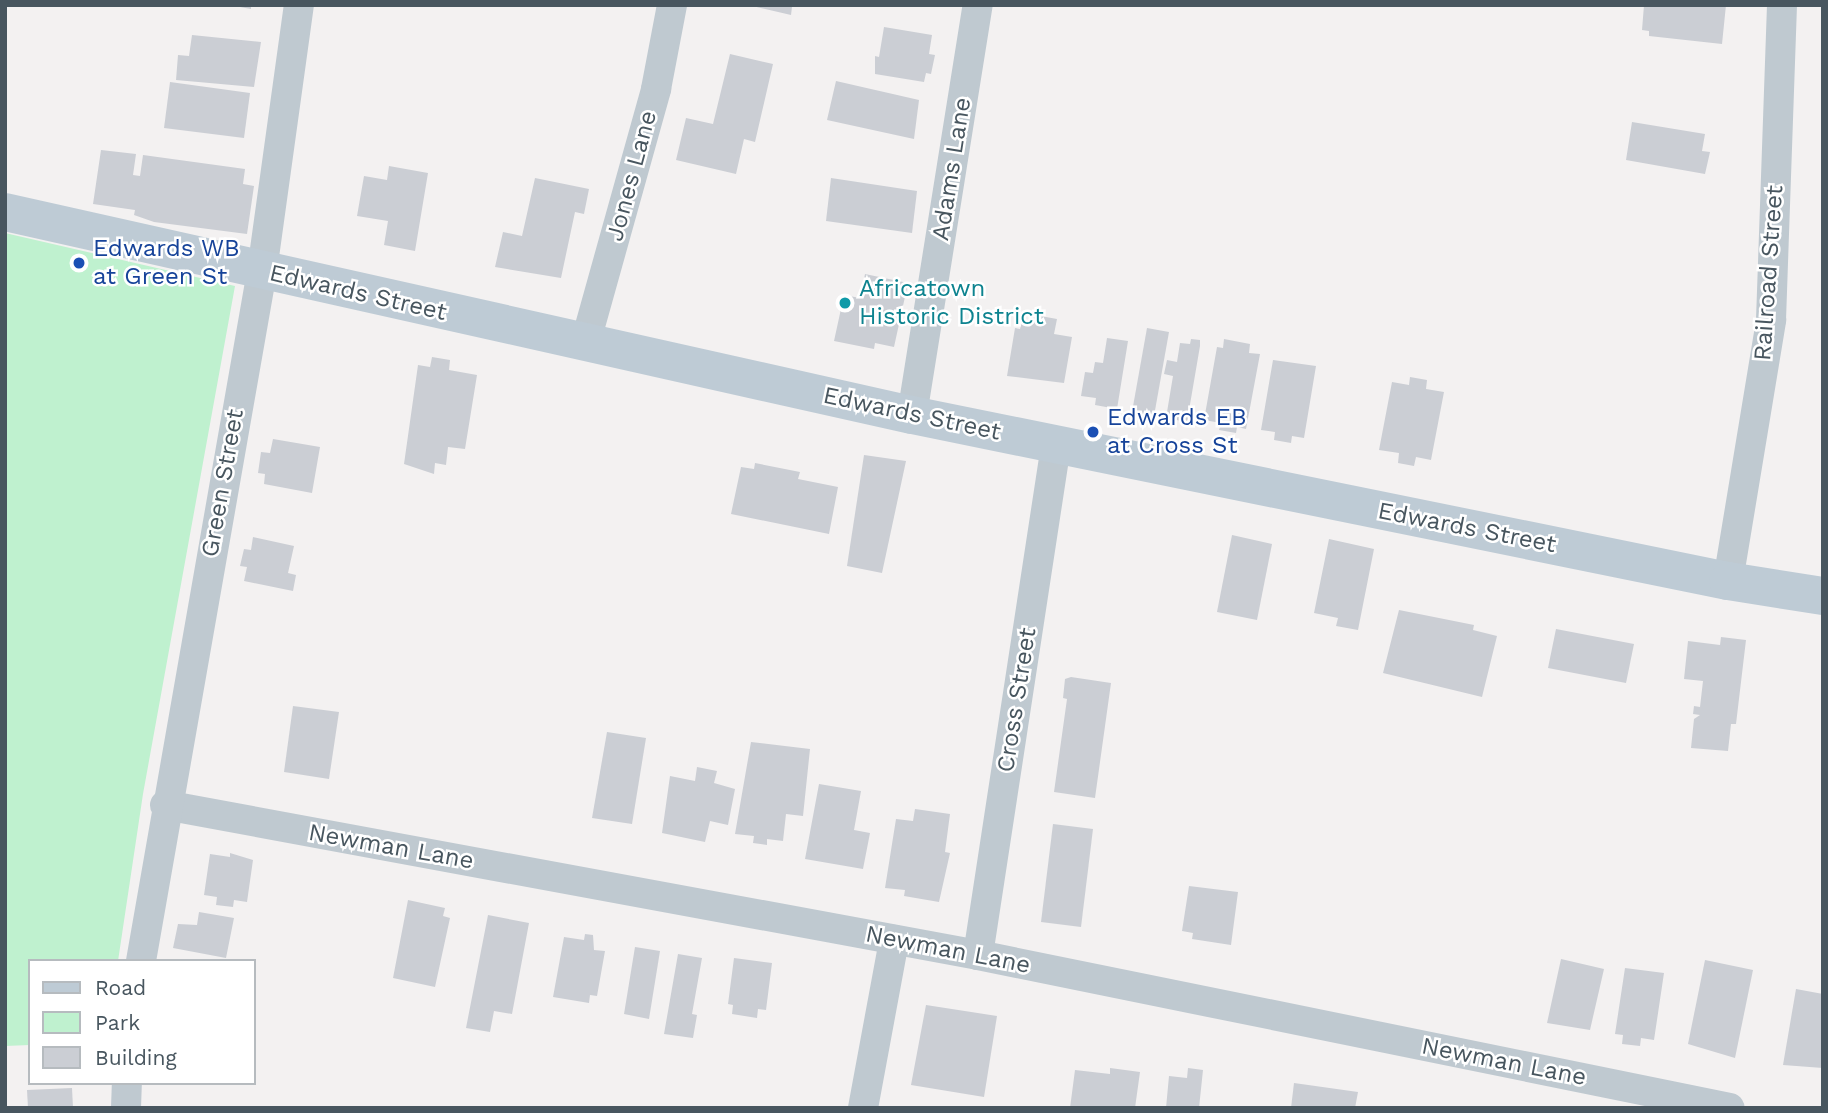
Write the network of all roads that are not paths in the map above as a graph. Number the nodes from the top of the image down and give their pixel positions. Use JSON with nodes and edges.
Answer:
{"nodes":[{"id":1,"x":299,"y":5,"type":"edge"},
{"id":2,"x":672,"y":5,"type":"edge"},
{"id":3,"x":978,"y":5,"type":"edge"},
{"id":4,"x":1782,"y":5,"type":"edge"},
{"id":5,"x":5,"y":212,"type":"edge"},
{"id":6,"x":262,"y":271,"type":"junction"},
{"id":7,"x":585,"y":344,"type":"junction"},
{"id":8,"x":912,"y":415,"type":"junction"},
{"id":9,"x":1056,"y":444,"type":"junction"},
{"id":10,"x":1728,"y":581,"type":"junction"},
{"id":11,"x":1823,"y":596,"type":"edge"},
{"id":12,"x":165,"y":805,"type":"junction"},
{"id":13,"x":894,"y":940,"type":"junction"},
{"id":14,"x":978,"y":955,"type":"junction"},
{"id":15,"x":141,"y":959,"type":"edge"},
{"id":16,"x":127,"y":1085,"type":"edge"},
{"id":17,"x":126,"y":1108,"type":"edge"},
{"id":18,"x":863,"y":1108,"type":"edge"},
{"id":19,"x":1730,"y":1108,"type":"edge"}],
"edges":[{"from":1,"to":6,"type":"street","name":"Green Street"},
{"from":2,"to":7,"type":"street","name":"Jones Lane"},
{"from":3,"to":8,"type":"street","name":"Adams Lane"},
{"from":4,"to":10,"type":"street","name":"Railroad Street"},
{"from":5,"to":6,"type":"street","name":"Edwards Street"},
{"from":6,"to":7,"type":"street","name":"Edwards Street"},
{"from":6,"to":12,"type":"street","name":"Green Street"},
{"from":7,"to":8,"type":"street","name":"Edwards Street"},
{"from":8,"to":9,"type":"street","name":"Edwards Street"},
{"from":9,"to":10,"type":"street","name":"Edwards Street"},
{"from":9,"to":14,"type":"street","name":"Cross Street"},
{"from":10,"to":11,"type":"street","name":"Edwards Street"},
{"from":12,"to":13,"type":"street","name":"Newman Lane"},
{"from":12,"to":15,"type":"street","name":"Green Street"},
{"from":13,"to":14,"type":"street","name":"Newman Lane"},
{"from":13,"to":18,"type":"street"},
{"from":14,"to":19,"type":"street","name":"Newman Lane"},
{"from":16,"to":17,"type":"street"}]}
